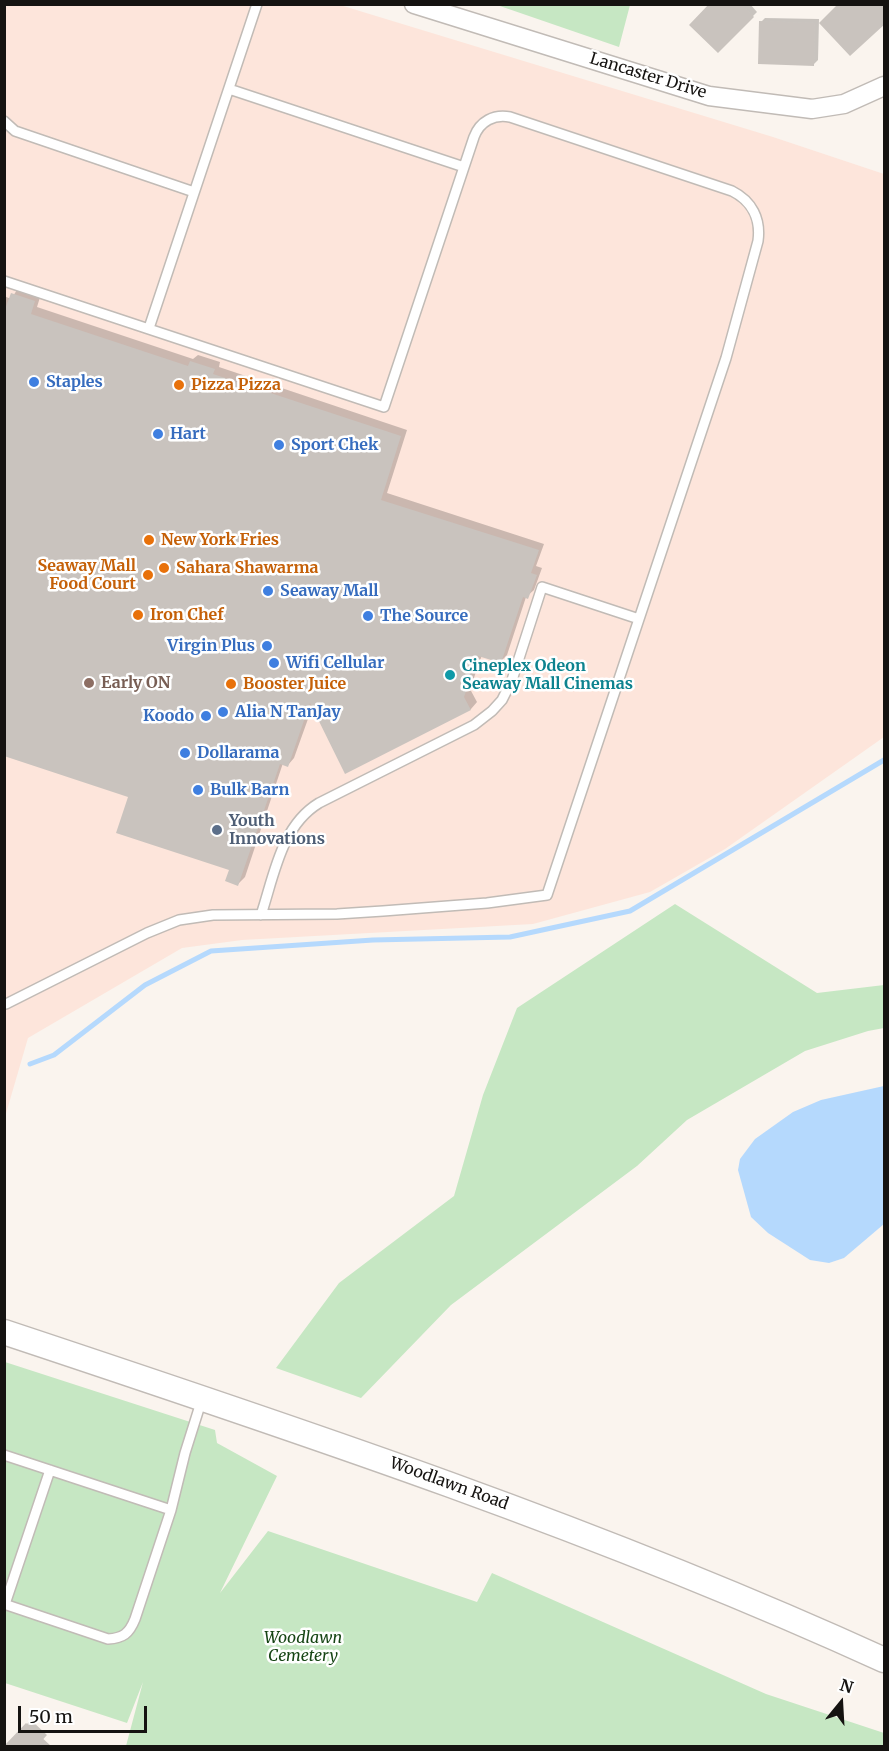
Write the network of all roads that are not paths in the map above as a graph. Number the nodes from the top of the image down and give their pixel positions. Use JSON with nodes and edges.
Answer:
{"nodes":[{"id":1,"x":257,"y":4,"type":"edge"},
{"id":2,"x":414,"y":4,"type":"edge"},
{"id":3,"x":437,"y":8,"type":"edge"},
{"id":4,"x":885,"y":86,"type":"edge"},
{"id":5,"x":230,"y":89,"type":"junction"},
{"id":6,"x":4,"y":122,"type":"edge"},
{"id":7,"x":464,"y":167,"type":"junction"},
{"id":8,"x":194,"y":192,"type":"junction"},
{"id":9,"x":4,"y":281,"type":"edge"},
{"id":10,"x":149,"y":328,"type":"junction"},
{"id":11,"x":639,"y":619,"type":"junction"},
{"id":12,"x":261,"y":915,"type":"junction"},
{"id":13,"x":5,"y":1005,"type":"edge"},
{"id":14,"x":4,"y":1332,"type":"edge"},
{"id":15,"x":202,"y":1399,"type":"junction"},
{"id":16,"x":4,"y":1455,"type":"edge"},
{"id":17,"x":50,"y":1470,"type":"junction"},
{"id":18,"x":171,"y":1510,"type":"junction"},
{"id":19,"x":5,"y":1604,"type":"edge"},
{"id":20,"x":885,"y":1660,"type":"edge"}],
"edges":[{"from":1,"to":5,"type":"lane"},
{"from":2,"to":3,"type":"street","name":"Lancaster Drive"},
{"from":3,"to":4,"type":"street","name":"Lancaster Drive"},
{"from":5,"to":7,"type":"lane"},
{"from":5,"to":8,"type":"lane"},
{"from":6,"to":8,"type":"lane"},
{"from":7,"to":10,"type":"lane"},
{"from":7,"to":11,"type":"lane"},
{"from":8,"to":10,"type":"lane"},
{"from":9,"to":10,"type":"lane"},
{"from":11,"to":12,"type":"lane"},
{"from":11,"to":12,"type":"lane"},
{"from":12,"to":13,"type":"lane"},
{"from":14,"to":15,"type":"main road","name":"Woodlawn Road"},
{"from":15,"to":18,"type":"lane"},
{"from":15,"to":20,"type":"main road","name":"Woodlawn Road"},
{"from":16,"to":17,"type":"lane"},
{"from":17,"to":18,"type":"lane"},
{"from":17,"to":19,"type":"lane"},
{"from":18,"to":19,"type":"lane"}]}
